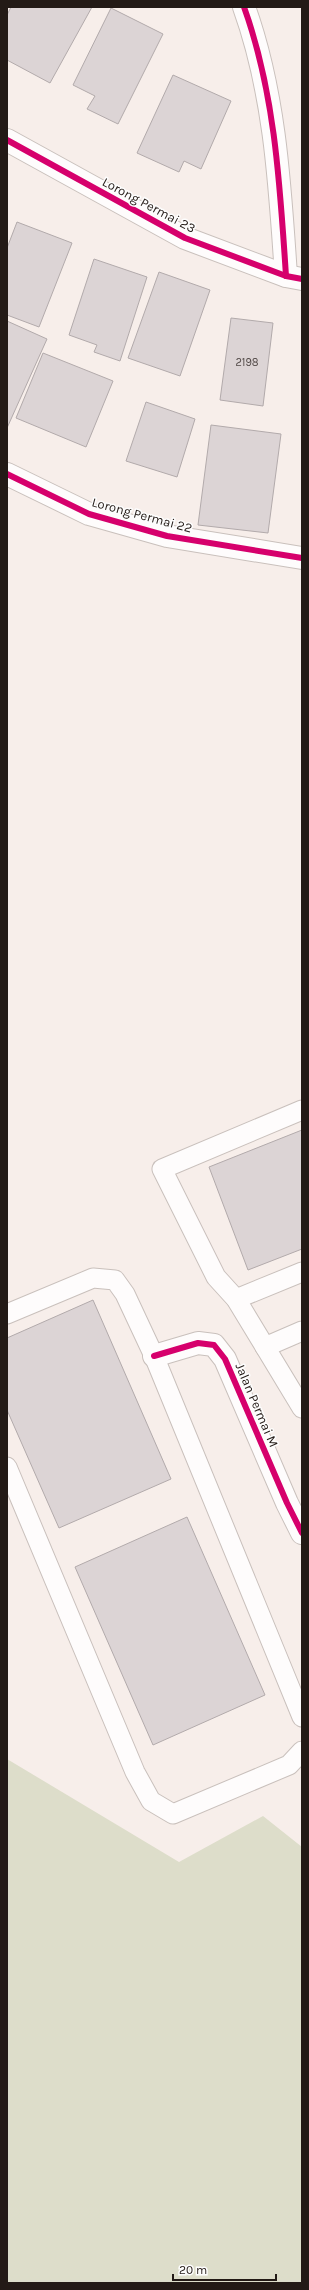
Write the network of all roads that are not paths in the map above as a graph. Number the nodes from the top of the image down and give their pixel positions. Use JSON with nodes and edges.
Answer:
{"nodes":[{"id":1,"x":244,"y":7,"type":"edge"},
{"id":2,"x":7,"y":140,"type":"edge"},
{"id":3,"x":294,"y":278,"type":"edge"},
{"id":4,"x":7,"y":474,"type":"edge"},
{"id":5,"x":302,"y":558,"type":"edge"},
{"id":6,"x":302,"y":1110,"type":"edge"},
{"id":7,"x":302,"y":1272,"type":"edge"},
{"id":8,"x":236,"y":1298,"type":"junction"},
{"id":9,"x":7,"y":1314,"type":"edge"},
{"id":10,"x":302,"y":1331,"type":"edge"},
{"id":11,"x":266,"y":1347,"type":"junction"},
{"id":12,"x":154,"y":1356,"type":"junction"},
{"id":13,"x":302,"y":1406,"type":"edge"},
{"id":14,"x":7,"y":1467,"type":"edge"},
{"id":15,"x":302,"y":1533,"type":"edge"},
{"id":16,"x":302,"y":1717,"type":"edge"},
{"id":17,"x":302,"y":1751,"type":"edge"}],
"edges":[{"from":1,"to":3,"type":"street","name":"Lorong Permai 23"},
{"from":2,"to":3,"type":"street","name":"Lorong Permai 23"},
{"from":4,"to":5,"type":"street","name":"Lorong Permai 22"},
{"from":6,"to":8,"type":"lane"},
{"from":7,"to":8,"type":"lane"},
{"from":8,"to":11,"type":"lane"},
{"from":9,"to":12,"type":"lane"},
{"from":10,"to":11,"type":"lane"},
{"from":11,"to":13,"type":"lane"},
{"from":12,"to":15,"type":"street","name":"Jalan Permai M"},
{"from":12,"to":16,"type":"lane"},
{"from":14,"to":17,"type":"lane"}]}
